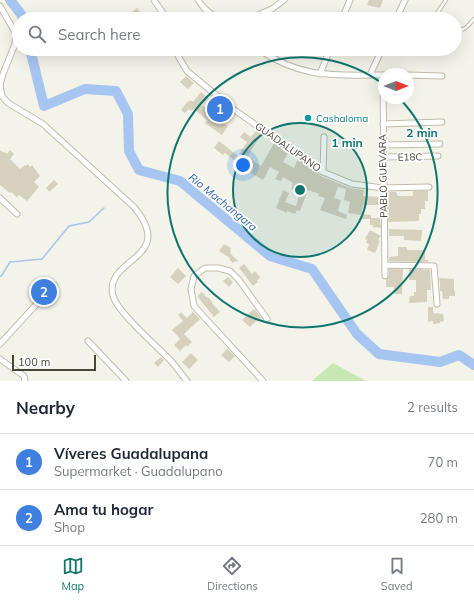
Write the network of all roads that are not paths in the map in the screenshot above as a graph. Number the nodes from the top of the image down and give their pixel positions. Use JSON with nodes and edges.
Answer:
{"nodes":[{"id":1,"x":154,"y":0,"type":"edge"},
{"id":2,"x":198,"y":0,"type":"edge"},
{"id":3,"x":284,"y":0,"type":"edge"},
{"id":4,"x":350,"y":0,"type":"edge"},
{"id":5,"x":405,"y":0,"type":"edge"},
{"id":6,"x":446,"y":0,"type":"edge"},
{"id":7,"x":0,"y":6,"type":"edge"},
{"id":8,"x":162,"y":12,"type":"edge"},
{"id":9,"x":209,"y":12,"type":"edge"},
{"id":10,"x":265,"y":12,"type":"edge"},
{"id":11,"x":345,"y":12,"type":"edge"},
{"id":12,"x":399,"y":12,"type":"edge"},
{"id":13,"x":438,"y":12,"type":"edge"},
{"id":14,"x":474,"y":19,"type":"edge"},
{"id":15,"x":12,"y":27,"type":"edge"},
{"id":16,"x":462,"y":30,"type":"edge"},
{"id":17,"x":12,"y":52,"type":"edge"},
{"id":18,"x":178,"y":56,"type":"edge"},
{"id":19,"x":271,"y":56,"type":"edge"},
{"id":20,"x":327,"y":56,"type":"edge"},
{"id":21,"x":379,"y":56,"type":"edge"},
{"id":22,"x":320,"y":74,"type":"junction"},
{"id":23,"x":370,"y":75,"type":"junction"},
{"id":24,"x":378,"y":75,"type":"edge"},
{"id":25,"x":414,"y":75,"type":"edge"},
{"id":26,"x":442,"y":76,"type":"dead end"},
{"id":27,"x":383,"y":104,"type":"edge"},
{"id":28,"x":442,"y":122,"type":"dead end"},
{"id":29,"x":383,"y":124,"type":"junction"},
{"id":30,"x":324,"y":137,"type":"dead end"},
{"id":31,"x":440,"y":144,"type":"dead end"},
{"id":32,"x":383,"y":145,"type":"junction"},
{"id":33,"x":438,"y":156,"type":"dead end"},
{"id":34,"x":383,"y":157,"type":"junction"},
{"id":35,"x":323,"y":172,"type":"junction"},
{"id":36,"x":429,"y":187,"type":"dead end"},
{"id":37,"x":383,"y":188,"type":"junction"},
{"id":38,"x":0,"y":198,"type":"edge"},
{"id":39,"x":18,"y":214,"type":"dead end"},
{"id":40,"x":385,"y":265,"type":"junction"},
{"id":41,"x":385,"y":276,"type":"dead end"},
{"id":42,"x":54,"y":285,"type":"dead end"},
{"id":43,"x":437,"y":304,"type":"dead end"},
{"id":44,"x":267,"y":319,"type":"dead end"},
{"id":45,"x":88,"y":341,"type":"dead end"},
{"id":46,"x":0,"y":344,"type":"edge"},
{"id":47,"x":0,"y":359,"type":"edge"},
{"id":48,"x":25,"y":381,"type":"edge"},
{"id":49,"x":126,"y":381,"type":"edge"},
{"id":50,"x":187,"y":381,"type":"edge"},
{"id":51,"x":263,"y":381,"type":"edge"}],
"edges":[{"from":1,"to":8,"type":"street"},
{"from":2,"to":9,"type":"street"},
{"from":3,"to":10,"type":"street"},
{"from":4,"to":11,"type":"street"},
{"from":5,"to":12,"type":"street"},
{"from":6,"to":13,"type":"lane"},
{"from":7,"to":15,"type":"street"},
{"from":14,"to":16,"type":"lane"},
{"from":17,"to":50,"type":"street"},
{"from":18,"to":35,"type":"street","name":"GUADALUPANO"},
{"from":19,"to":22,"type":"street"},
{"from":20,"to":22,"type":"street"},
{"from":21,"to":23,"type":"street"},
{"from":22,"to":23,"type":"street"},
{"from":23,"to":24,"type":"street"},
{"from":25,"to":26,"type":"street"},
{"from":27,"to":29,"type":"street","name":"PABLO GUEVARA"},
{"from":28,"to":29,"type":"street"},
{"from":29,"to":32,"type":"street","name":"PABLO GUEVARA"},
{"from":30,"to":35,"type":"street"},
{"from":31,"to":32,"type":"street"},
{"from":32,"to":34,"type":"street","name":"PABLO GUEVARA"},
{"from":33,"to":34,"type":"street","name":"E18C"},
{"from":34,"to":37,"type":"street","name":"PABLO GUEVARA"},
{"from":35,"to":37,"type":"street","name":"GUADALUPANO"},
{"from":36,"to":37,"type":"street","name":"GUADALUPANO"},
{"from":37,"to":40,"type":"street","name":"PABLO GUEVARA"},
{"from":38,"to":39,"type":"street"},
{"from":40,"to":41,"type":"street","name":"PABLO GUEVARA"},
{"from":40,"to":43,"type":"street"},
{"from":42,"to":46,"type":"street"},
{"from":44,"to":51,"type":"street"},
{"from":45,"to":49,"type":"street"},
{"from":47,"to":48,"type":"street"}]}
